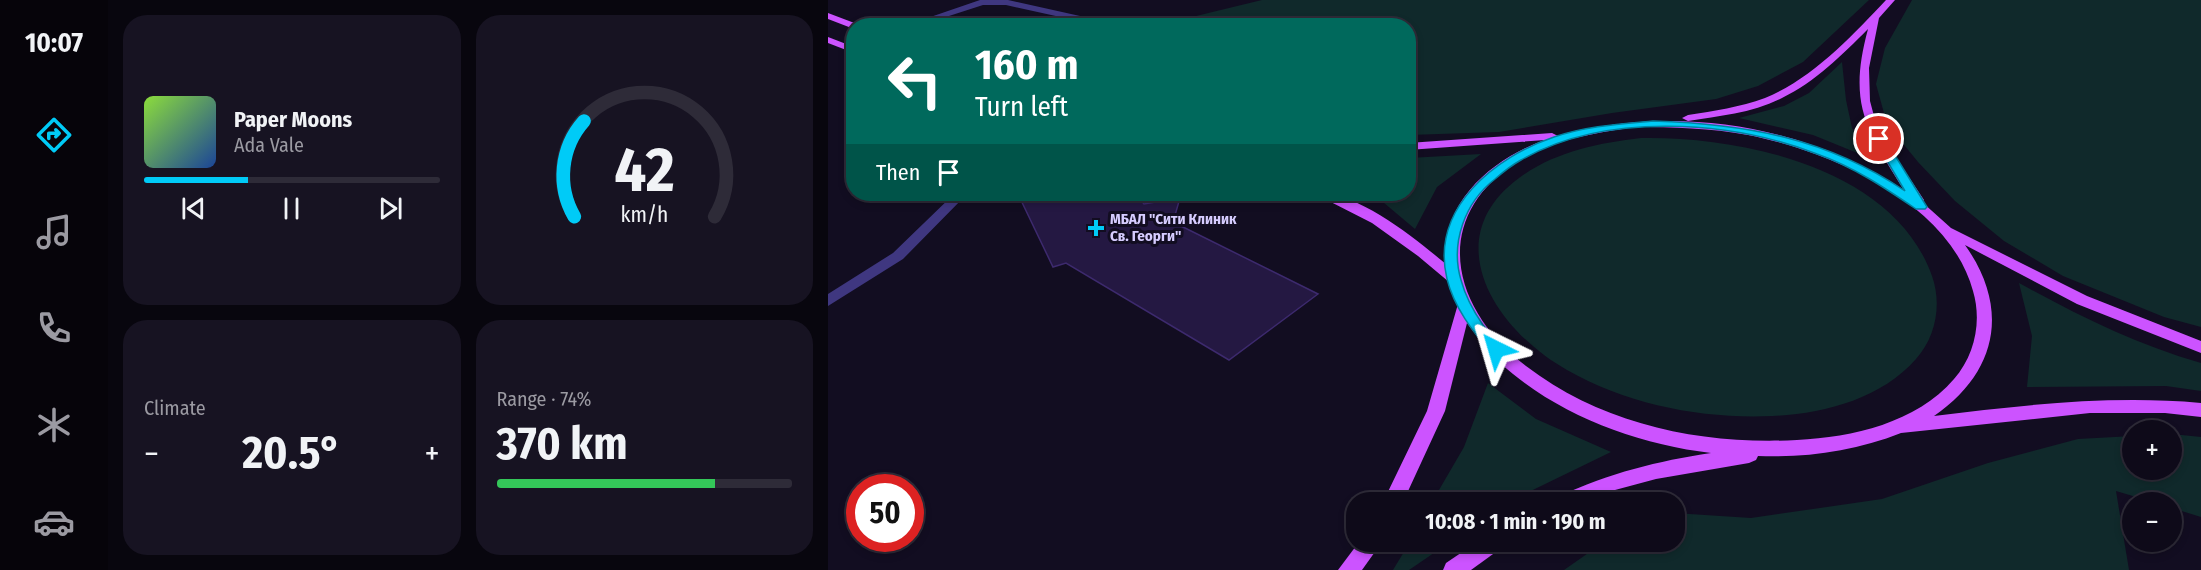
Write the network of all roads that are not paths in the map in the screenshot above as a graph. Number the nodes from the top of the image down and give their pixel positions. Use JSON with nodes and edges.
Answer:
{"nodes":[{"id":1,"x":1891,"y":0,"type":"edge"},
{"id":2,"x":828,"y":16,"type":"edge"},
{"id":3,"x":933,"y":18,"type":"edge"},
{"id":4,"x":1077,"y":18,"type":"edge"},
{"id":5,"x":1875,"y":18,"type":"junction"},
{"id":6,"x":846,"y":23,"type":"edge"},
{"id":7,"x":828,"y":40,"type":"edge"},
{"id":8,"x":846,"y":47,"type":"edge"},
{"id":9,"x":1653,"y":124,"type":"junction"},
{"id":10,"x":1582,"y":133,"type":"junction"},
{"id":11,"x":1416,"y":147,"type":"edge"},
{"id":12,"x":954,"y":201,"type":"edge"},
{"id":13,"x":1343,"y":201,"type":"edge"},
{"id":14,"x":1921,"y":207,"type":"junction"},
{"id":15,"x":1945,"y":229,"type":"junction"},
{"id":16,"x":1453,"y":278,"type":"junction"},
{"id":17,"x":828,"y":301,"type":"edge"},
{"id":18,"x":1464,"y":306,"type":"junction"},
{"id":19,"x":2201,"y":347,"type":"edge"},
{"id":20,"x":2201,"y":410,"type":"edge"},
{"id":21,"x":1893,"y":429,"type":"junction"},
{"id":22,"x":1788,"y":450,"type":"junction"},
{"id":23,"x":1398,"y":492,"type":"edge"},
{"id":24,"x":1586,"y":492,"type":"edge"},
{"id":25,"x":1363,"y":552,"type":"edge"},
{"id":26,"x":1479,"y":552,"type":"edge"},
{"id":27,"x":1349,"y":570,"type":"edge"},
{"id":28,"x":1454,"y":570,"type":"edge"}],
"edges":[{"from":1,"to":5,"type":"main road"},
{"from":2,"to":6,"type":"main road"},
{"from":3,"to":4,"type":"street"},
{"from":5,"to":9,"type":"main road"},
{"from":5,"to":14,"type":"main road"},
{"from":7,"to":8,"type":"main road"},
{"from":9,"to":10,"type":"main road"},
{"from":9,"to":14,"type":"main road"},
{"from":10,"to":11,"type":"main road"},
{"from":10,"to":16,"type":"main road"},
{"from":12,"to":17,"type":"street"},
{"from":13,"to":16,"type":"main road"},
{"from":14,"to":15,"type":"main road"},
{"from":15,"to":19,"type":"main road"},
{"from":15,"to":21,"type":"main road"},
{"from":16,"to":18,"type":"main road"},
{"from":18,"to":22,"type":"main road"},
{"from":18,"to":23,"type":"main road"},
{"from":20,"to":21,"type":"main road"},
{"from":21,"to":22,"type":"main road"},
{"from":22,"to":24,"type":"main road"},
{"from":25,"to":27,"type":"main road"},
{"from":26,"to":28,"type":"main road"}]}
